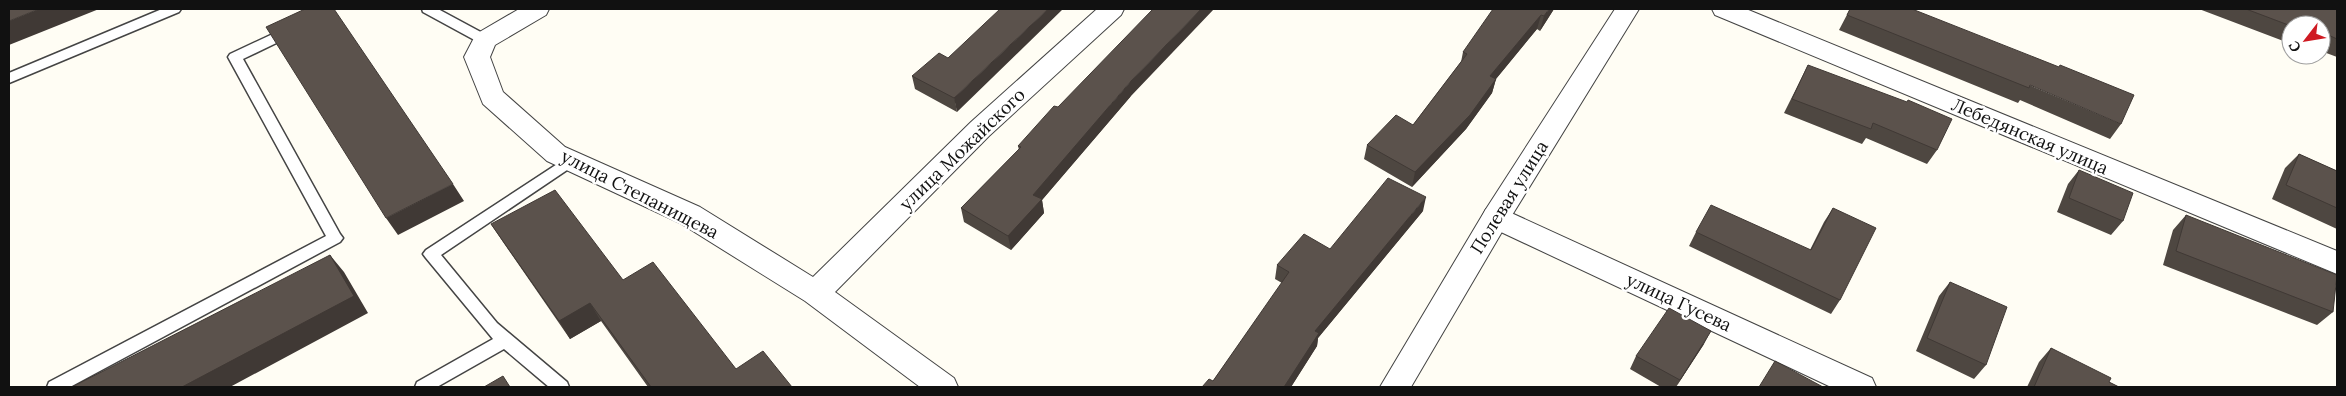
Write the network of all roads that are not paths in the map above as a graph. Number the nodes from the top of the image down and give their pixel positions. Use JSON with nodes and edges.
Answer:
{"nodes":[{"id":1,"x":174,"y":9,"type":"edge"},
{"id":2,"x":428,"y":9,"type":"edge"},
{"id":3,"x":537,"y":9,"type":"edge"},
{"id":4,"x":1112,"y":9,"type":"edge"},
{"id":5,"x":1627,"y":9,"type":"edge"},
{"id":6,"x":1724,"y":9,"type":"edge"},
{"id":7,"x":305,"y":25,"type":"edge"},
{"id":8,"x":485,"y":40,"type":"junction"},
{"id":9,"x":9,"y":78,"type":"edge"},
{"id":10,"x":571,"y":160,"type":"junction"},
{"id":11,"x":1496,"y":217,"type":"junction"},
{"id":12,"x":2337,"y":263,"type":"edge"},
{"id":13,"x":815,"y":293,"type":"junction"},
{"id":14,"x":506,"y":340,"type":"junction"},
{"id":15,"x":55,"y":387,"type":"edge"},
{"id":16,"x":423,"y":387,"type":"edge"},
{"id":17,"x":561,"y":387,"type":"edge"},
{"id":18,"x":943,"y":387,"type":"edge"},
{"id":19,"x":1394,"y":387,"type":"edge"},
{"id":20,"x":1861,"y":387,"type":"edge"}],
"edges":[{"from":1,"to":9,"type":"lane"},
{"from":2,"to":8,"type":"lane"},
{"from":3,"to":8,"type":"street"},
{"from":4,"to":13,"type":"street","name":"улица Можайского"},
{"from":5,"to":11,"type":"street","name":"Полевая улица"},
{"from":6,"to":12,"type":"street","name":"Лебедянская улица"},
{"from":7,"to":15,"type":"lane"},
{"from":8,"to":10,"type":"street","name":"улица Степанищева"},
{"from":10,"to":13,"type":"street","name":"улица Степанищева"},
{"from":10,"to":14,"type":"lane"},
{"from":11,"to":19,"type":"street","name":"Полевая улица"},
{"from":11,"to":20,"type":"street","name":"улица Гусева"},
{"from":13,"to":18,"type":"street","name":"улица Степанищева"},
{"from":14,"to":16,"type":"lane"},
{"from":14,"to":17,"type":"lane"}]}
